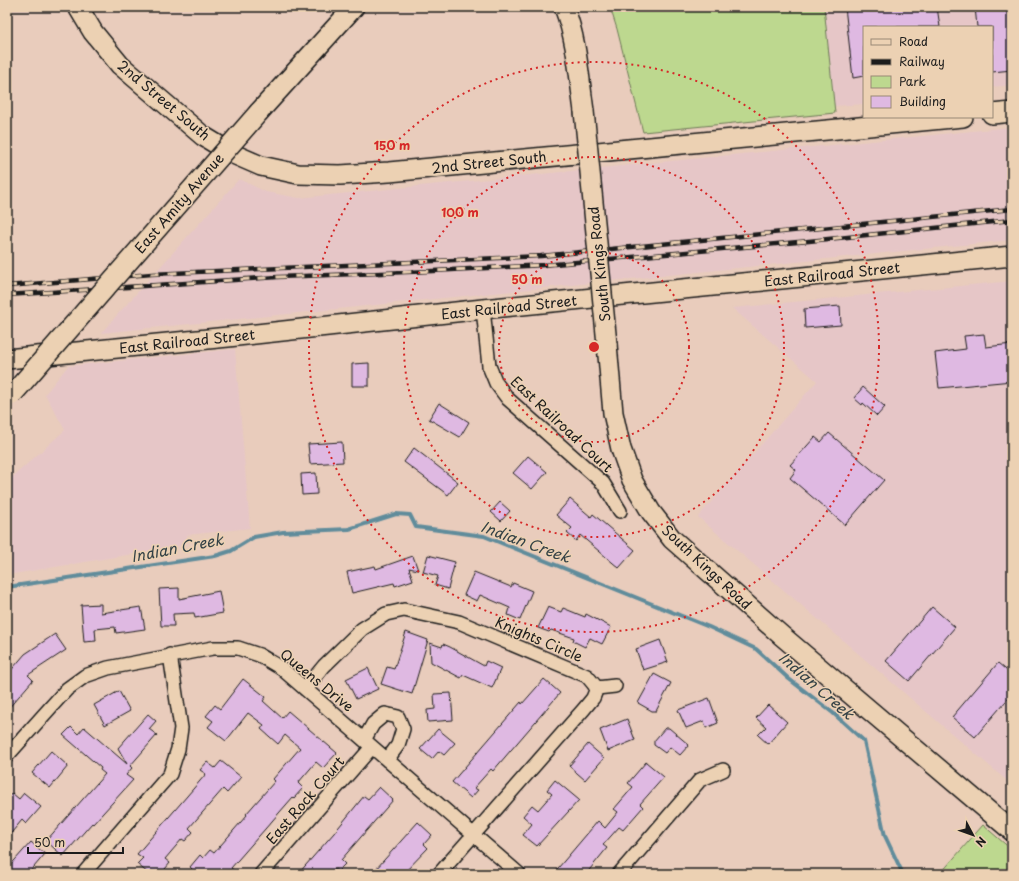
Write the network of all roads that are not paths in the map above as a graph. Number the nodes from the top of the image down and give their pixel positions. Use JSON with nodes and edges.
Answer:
{"nodes":[{"id":1,"x":78,"y":7,"type":"edge"},
{"id":2,"x":354,"y":7,"type":"edge"},
{"id":3,"x":564,"y":7,"type":"edge"},
{"id":4,"x":1012,"y":112,"type":"edge"},
{"id":5,"x":993,"y":114,"type":"edge"},
{"id":6,"x":953,"y":118,"type":"edge"},
{"id":7,"x":1012,"y":256,"type":"edge"},
{"id":8,"x":483,"y":309,"type":"junction"},
{"id":9,"x":7,"y":358,"type":"edge"},
{"id":10,"x":9,"y":397,"type":"edge"},
{"id":11,"x":620,"y":511,"type":"dead end"},
{"id":12,"x":170,"y":656,"type":"junction"},
{"id":13,"x":615,"y":686,"type":"dead end"},
{"id":14,"x":597,"y":688,"type":"junction"},
{"id":15,"x":305,"y":689,"type":"junction"},
{"id":16,"x":368,"y":743,"type":"junction"},
{"id":17,"x":7,"y":756,"type":"edge"},
{"id":18,"x":387,"y":760,"type":"junction"},
{"id":19,"x":723,"y":770,"type":"dead end"},
{"id":20,"x":1012,"y":831,"type":"edge"},
{"id":21,"x":474,"y":834,"type":"junction"},
{"id":22,"x":82,"y":874,"type":"edge"},
{"id":23,"x":261,"y":874,"type":"edge"},
{"id":24,"x":439,"y":874,"type":"edge"},
{"id":25,"x":519,"y":874,"type":"edge"},
{"id":26,"x":619,"y":874,"type":"edge"}],
"edges":[{"from":1,"to":6,"type":"street","name":"2nd Street South"},
{"from":2,"to":10,"type":"street","name":"East Amity Avenue","bridge":true},
{"from":3,"to":20,"type":"street","name":"South Kings Road","bridge":true},
{"from":4,"to":5,"type":"street"},
{"from":7,"to":8,"type":"street","name":"East Railroad Street"},
{"from":8,"to":9,"type":"street","name":"East Railroad Street"},
{"from":8,"to":11,"type":"street","name":"East Railroad Court"},
{"from":12,"to":15,"type":"street","name":"Queens Drive"},
{"from":12,"to":17,"type":"street","name":"Queens Drive"},
{"from":12,"to":22,"type":"street"},
{"from":13,"to":14,"type":"street"},
{"from":14,"to":15,"type":"street","name":"Knights Circle"},
{"from":14,"to":21,"type":"street"},
{"from":15,"to":16,"type":"street","name":"Queens Drive"},
{"from":16,"to":18,"type":"street","name":"Queens Drive"},
{"from":16,"to":18,"type":"street"},
{"from":16,"to":23,"type":"street","name":"East Rock Court"},
{"from":18,"to":21,"type":"street","name":"Queens Drive"},
{"from":19,"to":26,"type":"street"},
{"from":21,"to":24,"type":"street"},
{"from":21,"to":25,"type":"street","name":"Queens Drive"}]}
